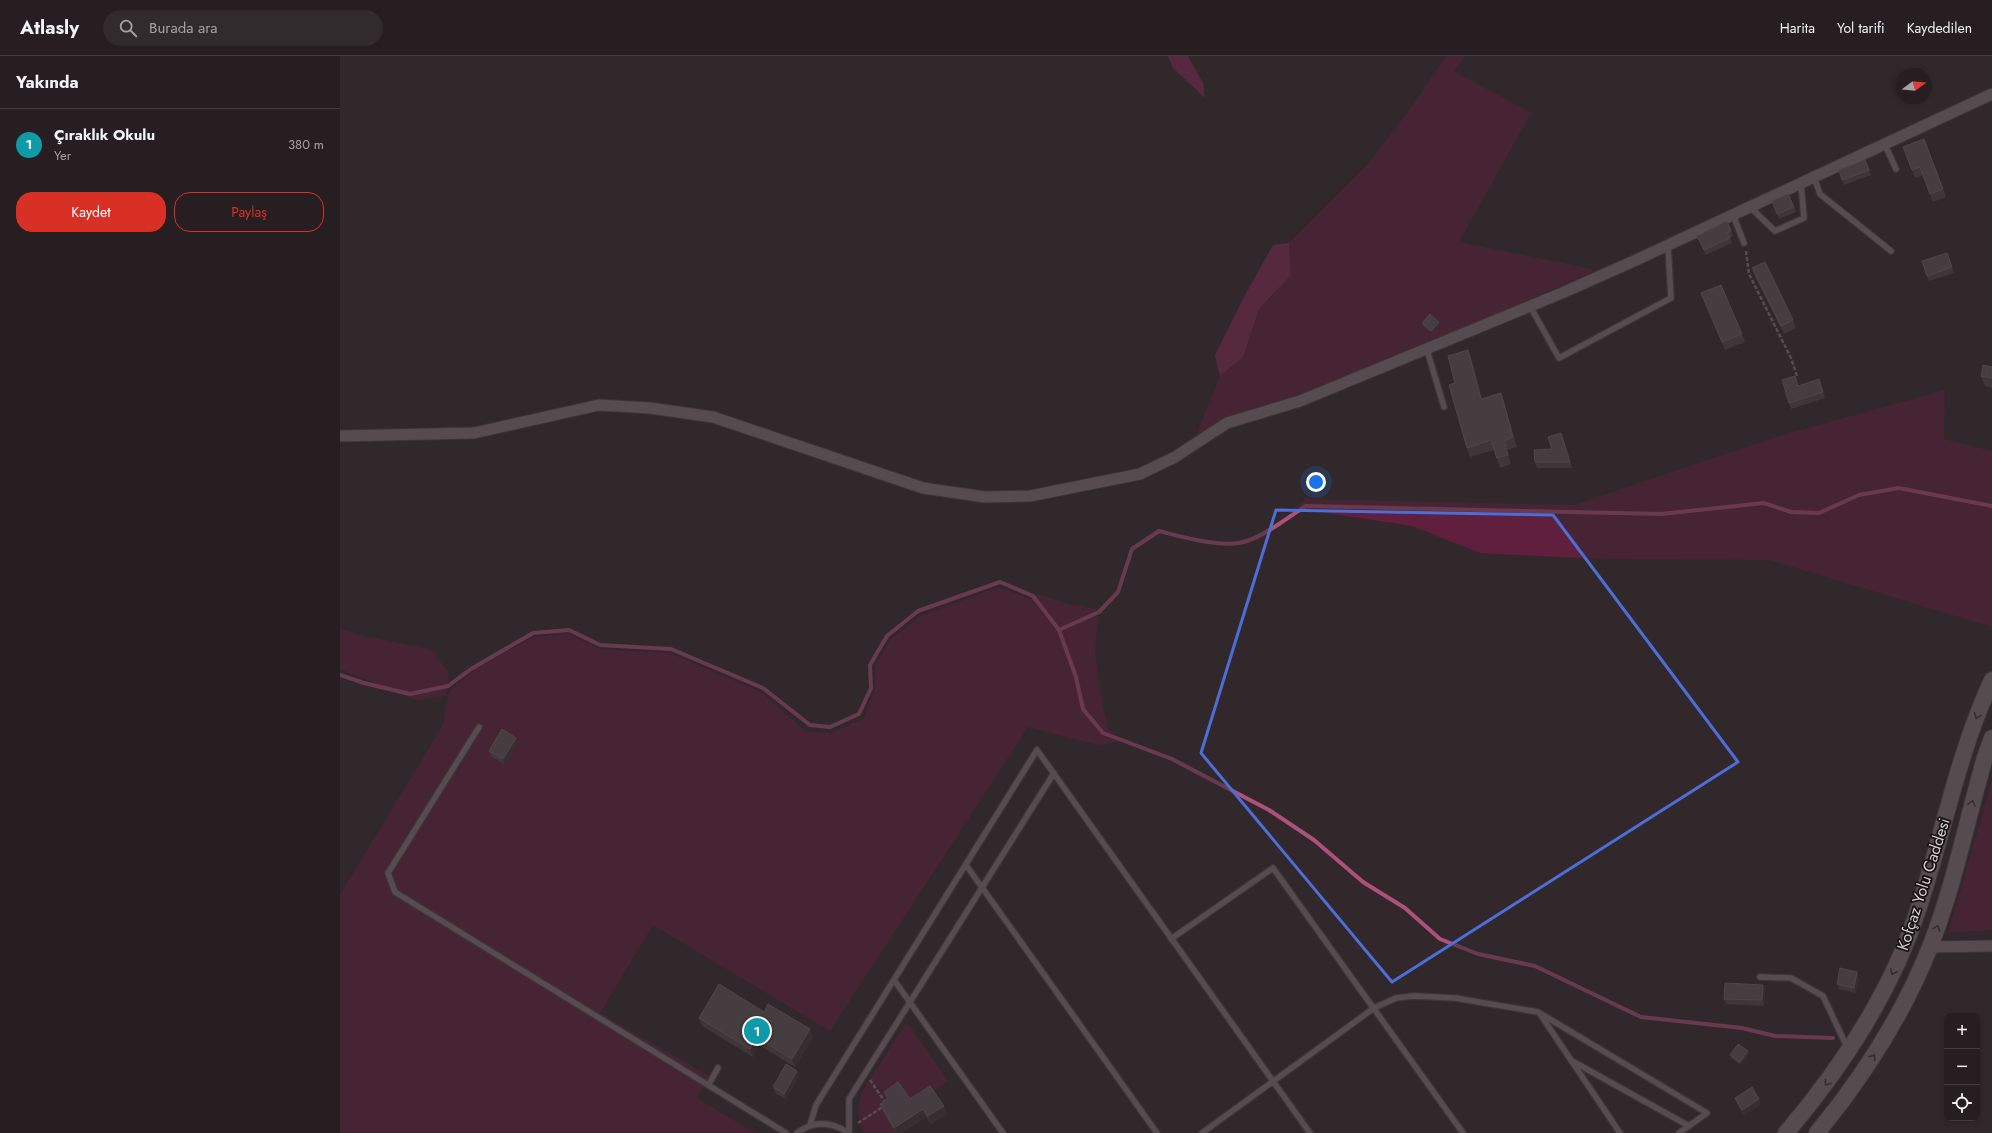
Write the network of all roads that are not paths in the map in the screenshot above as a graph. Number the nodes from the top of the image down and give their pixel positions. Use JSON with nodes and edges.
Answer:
{"nodes":[{"id":1,"x":1992,"y":94,"type":"edge"},
{"id":2,"x":1885,"y":144,"type":"junction"},
{"id":3,"x":1896,"y":170,"type":"dead end"},
{"id":4,"x":1814,"y":177,"type":"junction"},
{"id":5,"x":1801,"y":183,"type":"junction"},
{"id":6,"x":1750,"y":207,"type":"junction"},
{"id":7,"x":1733,"y":214,"type":"junction"},
{"id":8,"x":1744,"y":242,"type":"road end"},
{"id":9,"x":1668,"y":246,"type":"junction"},
{"id":10,"x":1891,"y":251,"type":"dead end"},
{"id":11,"x":1530,"y":306,"type":"junction"},
{"id":12,"x":1427,"y":350,"type":"junction"},
{"id":13,"x":1444,"y":407,"type":"dead end"},
{"id":14,"x":340,"y":436,"type":"edge"},
{"id":15,"x":1992,"y":680,"type":"edge"},
{"id":16,"x":479,"y":727,"type":"dead end"},
{"id":17,"x":1992,"y":738,"type":"edge"},
{"id":18,"x":1054,"y":773,"type":"junction"},
{"id":19,"x":966,"y":865,"type":"junction"},
{"id":20,"x":982,"y":888,"type":"junction"},
{"id":21,"x":1171,"y":939,"type":"junction"},
{"id":22,"x":1992,"y":946,"type":"edge"},
{"id":23,"x":1930,"y":947,"type":"junction"},
{"id":24,"x":1760,"y":977,"type":"dead end"},
{"id":25,"x":894,"y":980,"type":"junction"},
{"id":26,"x":910,"y":1002,"type":"junction"},
{"id":27,"x":1374,"y":1008,"type":"junction"},
{"id":28,"x":1538,"y":1012,"type":"junction"},
{"id":29,"x":1849,"y":1051,"type":"junction"},
{"id":30,"x":1571,"y":1061,"type":"junction"},
{"id":31,"x":718,"y":1068,"type":"dead end"},
{"id":32,"x":1273,"y":1082,"type":"junction"},
{"id":33,"x":709,"y":1084,"type":"junction"},
{"id":34,"x":810,"y":1125,"type":"junction"},
{"id":35,"x":1689,"y":1126,"type":"junction"},
{"id":36,"x":849,"y":1131,"type":"edge"},
{"id":37,"x":786,"y":1133,"type":"edge"},
{"id":38,"x":797,"y":1133,"type":"edge"},
{"id":39,"x":1002,"y":1133,"type":"edge"},
{"id":40,"x":1157,"y":1133,"type":"edge"},
{"id":41,"x":1202,"y":1133,"type":"edge"},
{"id":42,"x":1310,"y":1133,"type":"edge"},
{"id":43,"x":1463,"y":1133,"type":"edge"},
{"id":44,"x":1620,"y":1133,"type":"edge"},
{"id":45,"x":1679,"y":1133,"type":"edge"},
{"id":46,"x":1786,"y":1133,"type":"edge"},
{"id":47,"x":1817,"y":1133,"type":"edge"}],
"edges":[{"from":1,"to":2,"type":"street"},
{"from":2,"to":3,"type":"lane"},
{"from":2,"to":4,"type":"street"},
{"from":4,"to":5,"type":"street"},
{"from":4,"to":10,"type":"lane"},
{"from":5,"to":6,"type":"street"},
{"from":5,"to":6,"type":"lane"},
{"from":6,"to":7,"type":"street"},
{"from":7,"to":8,"type":"lane"},
{"from":7,"to":9,"type":"street"},
{"from":9,"to":11,"type":"street"},
{"from":9,"to":11,"type":"lane"},
{"from":11,"to":12,"type":"street"},
{"from":12,"to":13,"type":"lane"},
{"from":12,"to":14,"type":"street"},
{"from":15,"to":29,"type":"main road","name":"Kofçaz Yolu Caddesi","one_way":true},
{"from":16,"to":33,"type":"lane"},
{"from":23,"to":17,"type":"main road","name":"Kofçaz Yolu Caddesi","one_way":true},
{"from":18,"to":19,"type":"lane"},
{"from":18,"to":20,"type":"lane"},
{"from":18,"to":21,"type":"lane"},
{"from":19,"to":20,"type":"lane"},
{"from":19,"to":25,"type":"lane"},
{"from":20,"to":26,"type":"lane"},
{"from":20,"to":40,"type":"lane"},
{"from":21,"to":27,"type":"lane"},
{"from":21,"to":32,"type":"lane"},
{"from":22,"to":23,"type":"street"},
{"from":47,"to":23,"type":"main road","name":"Kofçaz Yolu Caddesi","one_way":true},
{"from":24,"to":29,"type":"lane"},
{"from":25,"to":26,"type":"lane"},
{"from":25,"to":34,"type":"lane"},
{"from":26,"to":36,"type":"lane"},
{"from":26,"to":39,"type":"lane"},
{"from":27,"to":28,"type":"lane"},
{"from":27,"to":32,"type":"lane"},
{"from":27,"to":43,"type":"lane"},
{"from":28,"to":30,"type":"lane"},
{"from":28,"to":35,"type":"lane"},
{"from":29,"to":46,"type":"main road","name":"Kofçaz Yolu Caddesi","one_way":true},
{"from":30,"to":35,"type":"lane"},
{"from":30,"to":44,"type":"lane"},
{"from":31,"to":33,"type":"lane"},
{"from":32,"to":41,"type":"lane"},
{"from":32,"to":42,"type":"lane"},
{"from":33,"to":37,"type":"lane"},
{"from":34,"to":36,"type":"lane"},
{"from":34,"to":38,"type":"lane"},
{"from":35,"to":45,"type":"lane"}]}
